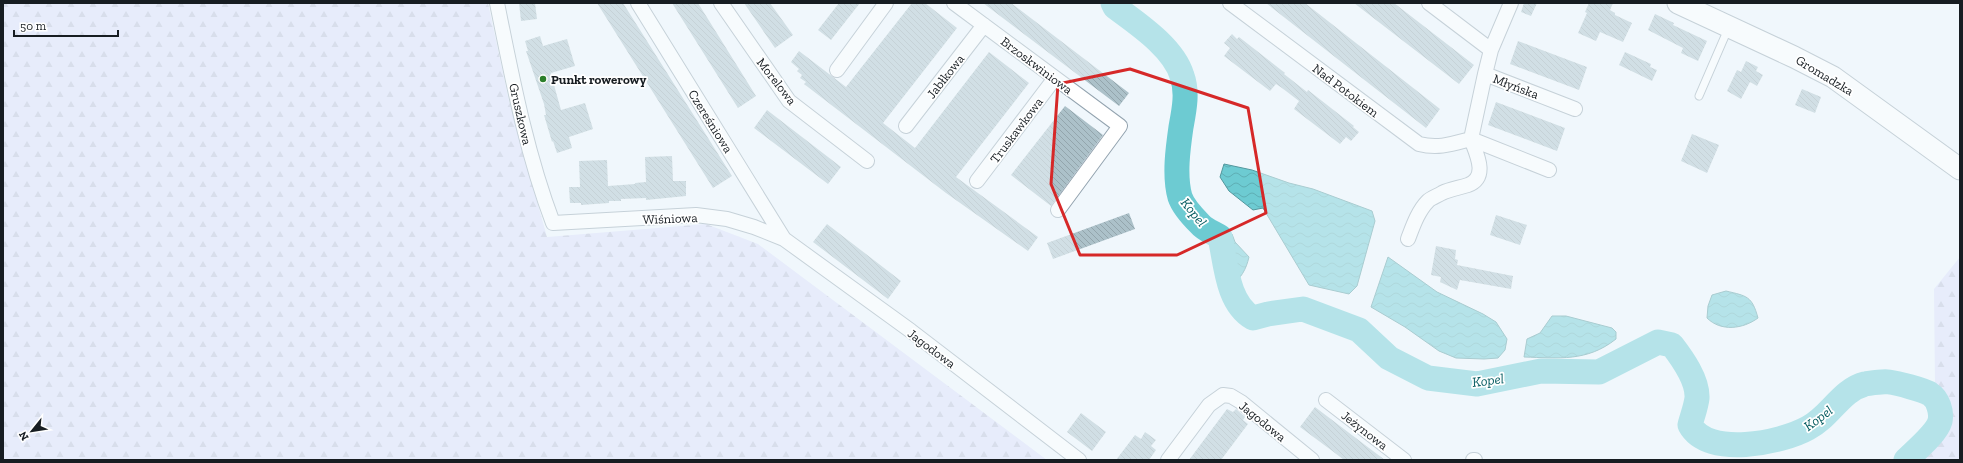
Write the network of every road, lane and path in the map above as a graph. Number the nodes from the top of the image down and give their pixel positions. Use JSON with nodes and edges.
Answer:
{"nodes":[{"id":1,"x":497,"y":3,"type":"edge"},
{"id":2,"x":638,"y":3,"type":"edge"},
{"id":3,"x":721,"y":3,"type":"edge"},
{"id":4,"x":886,"y":3,"type":"edge"},
{"id":5,"x":954,"y":3,"type":"edge"},
{"id":6,"x":1231,"y":3,"type":"edge"},
{"id":7,"x":1429,"y":3,"type":"edge"},
{"id":8,"x":1511,"y":3,"type":"edge"},
{"id":9,"x":1678,"y":3,"type":"edge"},
{"id":10,"x":984,"y":25,"type":"junction"},
{"id":11,"x":1729,"y":27,"type":"junction"},
{"id":12,"x":1491,"y":50,"type":"junction"},
{"id":13,"x":836,"y":70,"type":"dead end"},
{"id":14,"x":1485,"y":74,"type":"junction"},
{"id":15,"x":1055,"y":78,"type":"junction"},
{"id":16,"x":1699,"y":96,"type":"dead end"},
{"id":17,"x":1575,"y":109,"type":"dead end"},
{"id":18,"x":906,"y":126,"type":"dead end"},
{"id":19,"x":1471,"y":138,"type":"junction"},
{"id":20,"x":866,"y":161,"type":"dead end"},
{"id":21,"x":1960,"y":169,"type":"edge"},
{"id":22,"x":1549,"y":170,"type":"dead end"},
{"id":23,"x":977,"y":181,"type":"dead end"},
{"id":24,"x":1058,"y":210,"type":"dead end"},
{"id":25,"x":553,"y":223,"type":"joint"},
{"id":26,"x":784,"y":239,"type":"junction"},
{"id":27,"x":1408,"y":239,"type":"dead end"},
{"id":28,"x":1326,"y":400,"type":"dead end"},
{"id":29,"x":1078,"y":460,"type":"edge"},
{"id":30,"x":1168,"y":460,"type":"edge"},
{"id":31,"x":1312,"y":460,"type":"edge"},
{"id":32,"x":1404,"y":460,"type":"edge"}],
"edges":[{"from":1,"to":25,"type":"street","name":"Gruszkowa"},
{"from":2,"to":26,"type":"street","name":"Czereśniowa"},
{"from":3,"to":20,"type":"street","name":"Morelowa"},
{"from":4,"to":13,"type":"street"},
{"from":5,"to":10,"type":"street","name":"Brzoskwiniowa"},
{"from":6,"to":19,"type":"street","name":"Nad Potokiem"},
{"from":7,"to":12,"type":"street"},
{"from":8,"to":12,"type":"street","name":"Młyńska"},
{"from":9,"to":11,"type":"street","name":"Gromadzka"},
{"from":10,"to":15,"type":"street","name":"Brzoskwiniowa"},
{"from":10,"to":18,"type":"street","name":"Jabłkowa"},
{"from":11,"to":16,"type":"lane"},
{"from":11,"to":21,"type":"street","name":"Gromadzka"},
{"from":12,"to":14,"type":"street","name":"Młyńska"},
{"from":14,"to":17,"type":"street","name":"Młyńska"},
{"from":14,"to":19,"type":"street"},
{"from":15,"to":23,"type":"street","name":"Truskawkowa"},
{"from":15,"to":24,"type":"street","name":"Brzoskwiniowa"},
{"from":19,"to":22,"type":"street"},
{"from":19,"to":27,"type":"street"},
{"from":25,"to":26,"type":"street","name":"Wiśniowa"},
{"from":26,"to":29,"type":"street","name":"Jagodowa"},
{"from":28,"to":32,"type":"street","name":"Jeżynowa"},
{"from":30,"to":31,"type":"street","name":"Jagodowa"}]}
